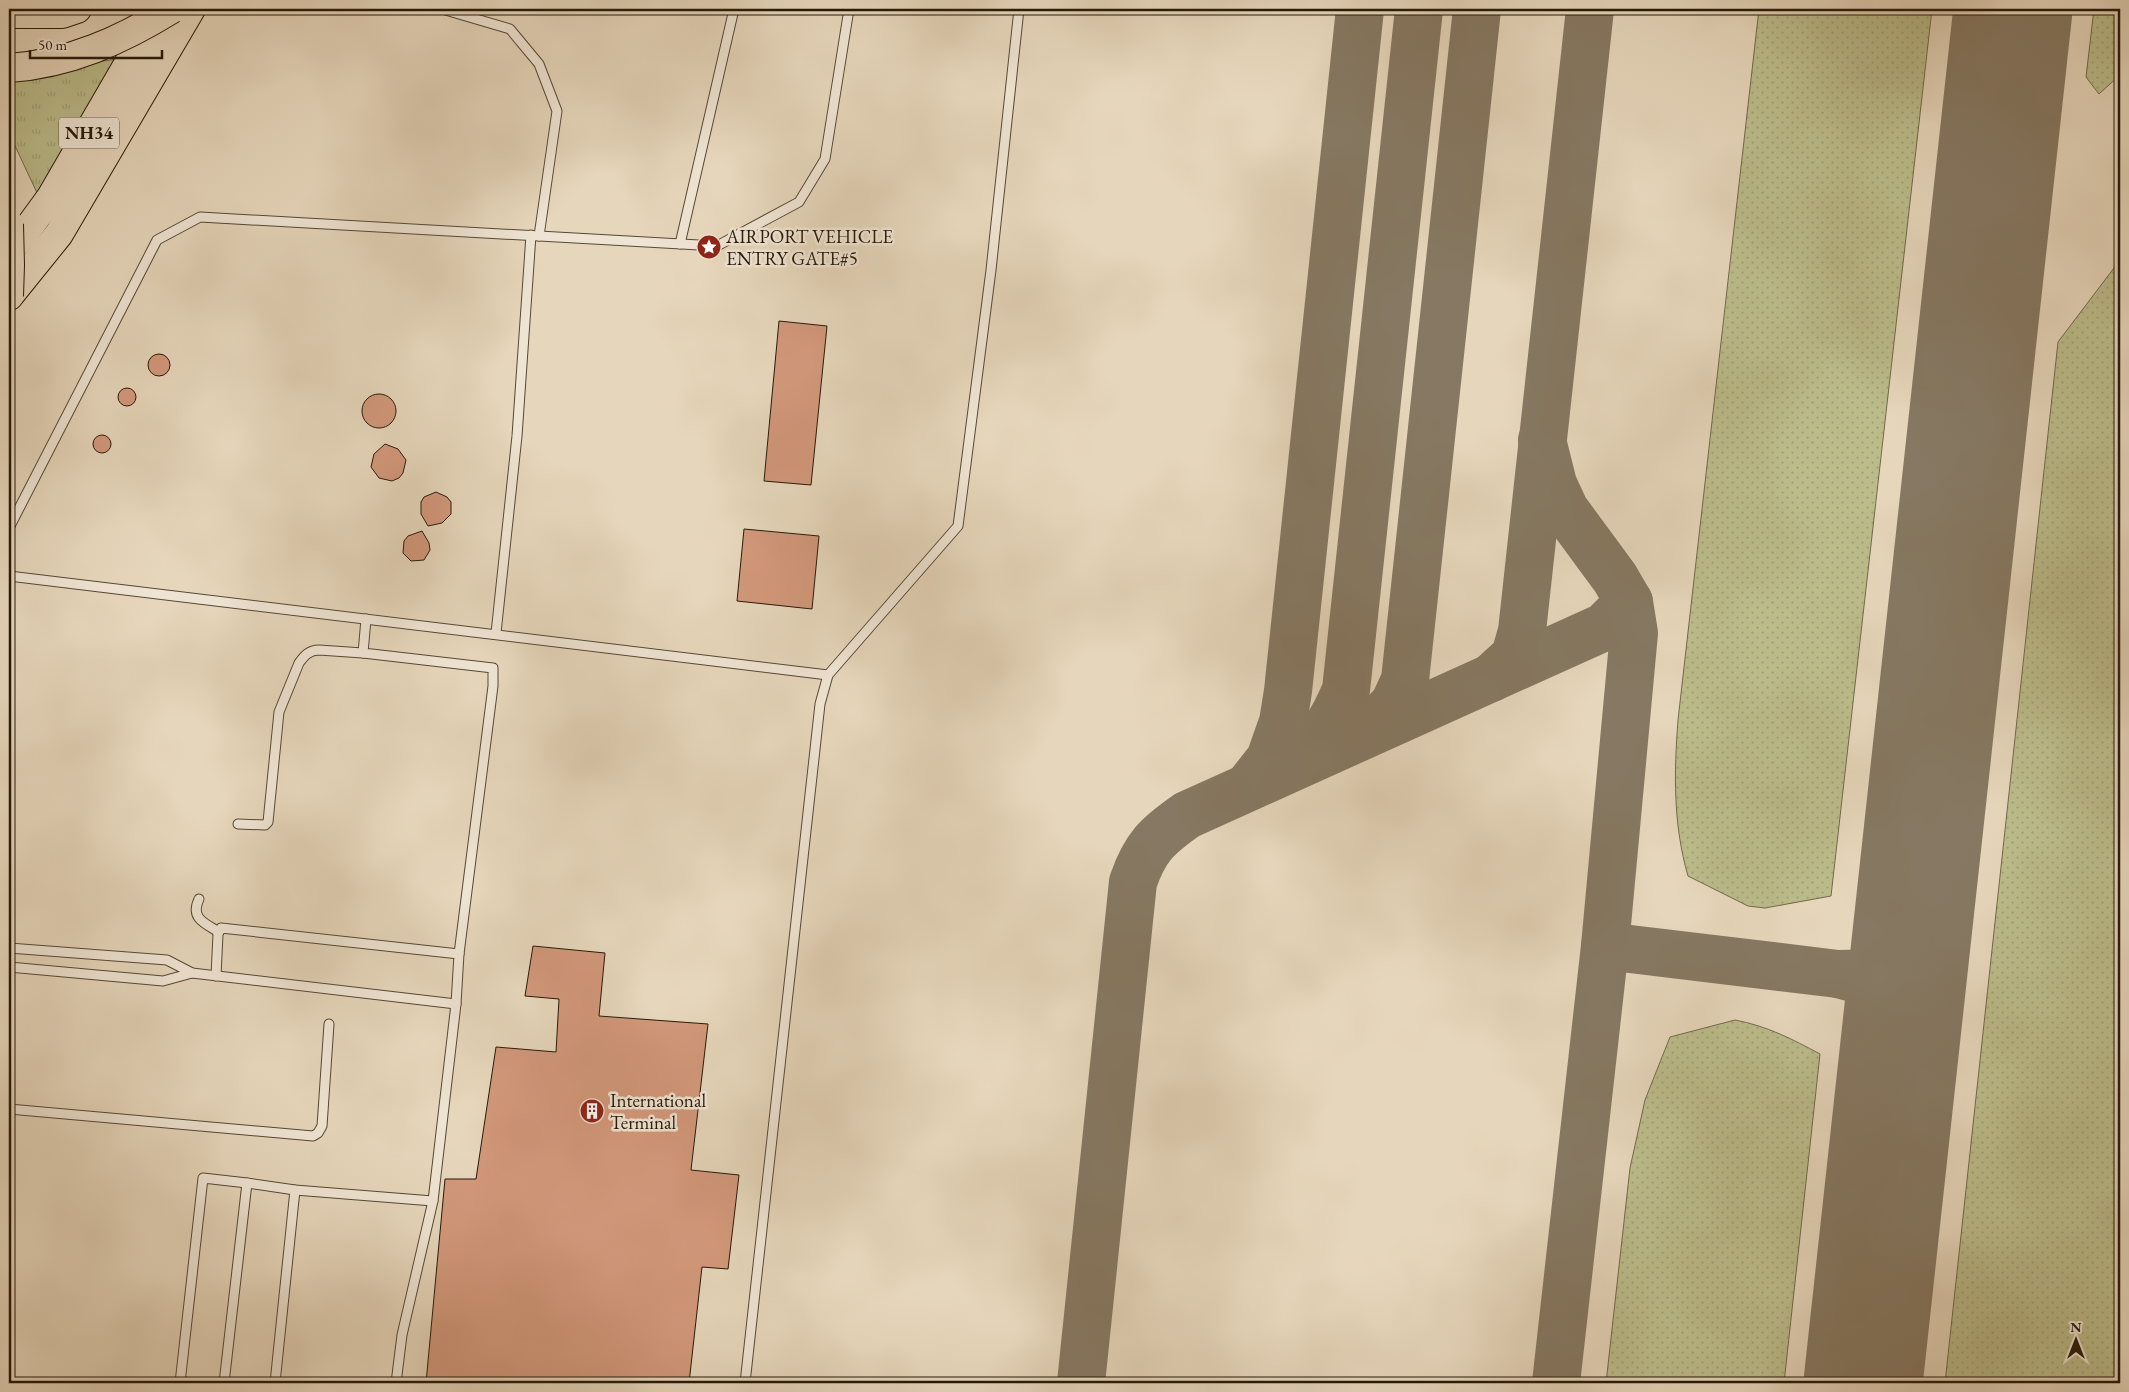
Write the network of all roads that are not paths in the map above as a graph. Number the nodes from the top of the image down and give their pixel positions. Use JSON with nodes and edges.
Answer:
{"nodes":[{"id":1,"x":77,"y":9,"type":"edge"},
{"id":2,"x":160,"y":9,"type":"edge"},
{"id":3,"x":172,"y":9,"type":"edge"},
{"id":4,"x":191,"y":9,"type":"edge"},
{"id":5,"x":442,"y":9,"type":"edge"},
{"id":6,"x":734,"y":9,"type":"edge"},
{"id":7,"x":849,"y":9,"type":"edge"},
{"id":8,"x":1020,"y":9,"type":"edge"},
{"id":9,"x":9,"y":14,"type":"edge"},
{"id":10,"x":9,"y":68,"type":"edge"},
{"id":11,"x":9,"y":224,"type":"edge"},
{"id":12,"x":535,"y":236,"type":"junction"},
{"id":13,"x":680,"y":244,"type":"junction"},
{"id":14,"x":9,"y":251,"type":"edge"},
{"id":15,"x":9,"y":296,"type":"edge"},
{"id":16,"x":9,"y":528,"type":"edge"},
{"id":17,"x":9,"y":576,"type":"edge"},
{"id":18,"x":366,"y":619,"type":"junction"},
{"id":19,"x":496,"y":633,"type":"junction"},
{"id":20,"x":363,"y":653,"type":"junction"},
{"id":21,"x":828,"y":674,"type":"junction"},
{"id":22,"x":238,"y":824,"type":"dead end"},
{"id":23,"x":199,"y":899,"type":"dead end"},
{"id":24,"x":219,"y":932,"type":"junction"},
{"id":25,"x":9,"y":948,"type":"edge"},
{"id":26,"x":460,"y":954,"type":"junction"},
{"id":27,"x":9,"y":961,"type":"edge"},
{"id":28,"x":9,"y":967,"type":"edge"},
{"id":29,"x":192,"y":973,"type":"junction"},
{"id":30,"x":216,"y":976,"type":"junction"},
{"id":31,"x":456,"y":1004,"type":"junction"},
{"id":32,"x":329,"y":1024,"type":"dead end"},
{"id":33,"x":9,"y":1109,"type":"edge"},
{"id":34,"x":247,"y":1183,"type":"junction"},
{"id":35,"x":295,"y":1190,"type":"junction"},
{"id":36,"x":433,"y":1201,"type":"junction"},
{"id":37,"x":180,"y":1383,"type":"edge"},
{"id":38,"x":224,"y":1383,"type":"edge"},
{"id":39,"x":275,"y":1383,"type":"edge"},
{"id":40,"x":396,"y":1383,"type":"edge"},
{"id":41,"x":745,"y":1383,"type":"edge"}],
"edges":[{"from":1,"to":9,"type":"main road"},
{"from":2,"to":14,"type":"main road","number":"NH34"},
{"from":3,"to":10,"type":"main road","bridge":true},
{"from":4,"to":15,"type":"main road"},
{"from":5,"to":12,"type":"lane"},
{"from":6,"to":13,"type":"lane"},
{"from":7,"to":13,"type":"lane"},
{"from":8,"to":21,"type":"lane"},
{"from":11,"to":15,"type":"main road","bridge":true},
{"from":12,"to":13,"type":"lane"},
{"from":12,"to":16,"type":"lane"},
{"from":12,"to":19,"type":"lane"},
{"from":17,"to":18,"type":"lane"},
{"from":18,"to":19,"type":"lane"},
{"from":18,"to":20,"type":"lane"},
{"from":19,"to":21,"type":"lane"},
{"from":20,"to":22,"type":"lane"},
{"from":20,"to":26,"type":"lane"},
{"from":21,"to":41,"type":"lane"},
{"from":23,"to":24,"type":"lane"},
{"from":24,"to":26,"type":"lane"},
{"from":24,"to":30,"type":"lane"},
{"from":25,"to":27,"type":"lane"},
{"from":25,"to":29,"type":"lane"},
{"from":26,"to":31,"type":"lane"},
{"from":28,"to":29,"type":"lane"},
{"from":29,"to":30,"type":"lane"},
{"from":30,"to":31,"type":"lane"},
{"from":31,"to":36,"type":"lane"},
{"from":32,"to":33,"type":"lane"},
{"from":34,"to":35,"type":"lane"},
{"from":34,"to":37,"type":"lane"},
{"from":34,"to":38,"type":"lane"},
{"from":35,"to":36,"type":"lane"},
{"from":35,"to":39,"type":"lane"},
{"from":36,"to":40,"type":"lane"}]}
